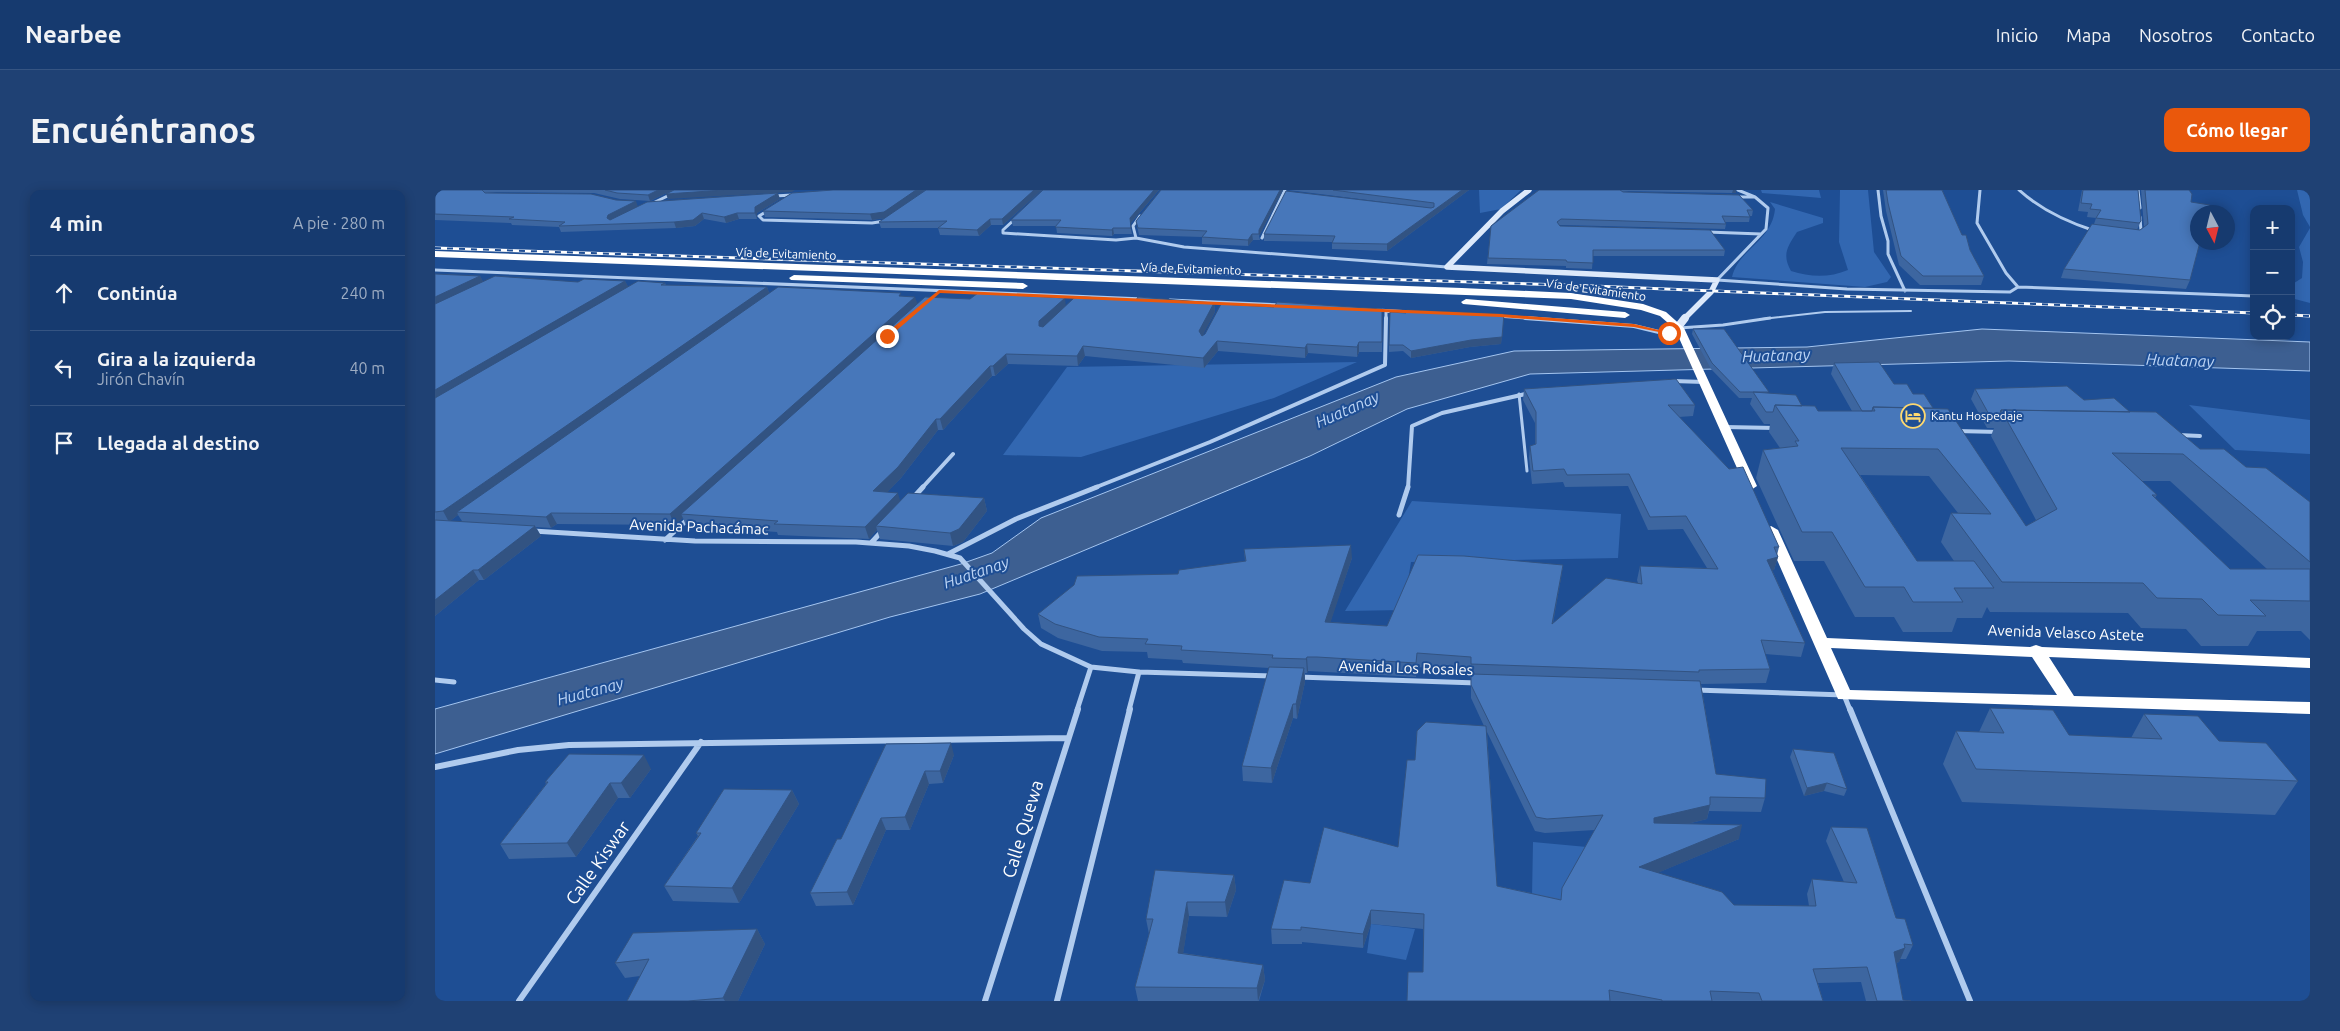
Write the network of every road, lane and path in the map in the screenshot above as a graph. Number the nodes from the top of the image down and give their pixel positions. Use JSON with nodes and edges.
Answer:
{"nodes":[{"id":1,"x":680,"y":190,"type":"edge"},
{"id":2,"x":1529,"y":190,"type":"edge"},
{"id":3,"x":1738,"y":190,"type":"edge"},
{"id":4,"x":1878,"y":190,"type":"edge"},
{"id":5,"x":1980,"y":190,"type":"edge"},
{"id":6,"x":2019,"y":190,"type":"edge"},
{"id":7,"x":2138,"y":190,"type":"edge"},
{"id":8,"x":1285,"y":191,"type":"edge"},
{"id":9,"x":797,"y":193,"type":"edge"},
{"id":10,"x":1293,"y":194,"type":"edge"},
{"id":11,"x":792,"y":195,"type":"junction"},
{"id":12,"x":802,"y":195,"type":"edge"},
{"id":13,"x":773,"y":196,"type":"edge"},
{"id":14,"x":1726,"y":196,"type":"edge"},
{"id":15,"x":1755,"y":197,"type":"junction"},
{"id":16,"x":784,"y":200,"type":"edge"},
{"id":17,"x":659,"y":204,"type":"edge"},
{"id":18,"x":776,"y":206,"type":"edge"},
{"id":19,"x":1144,"y":212,"type":"edge"},
{"id":20,"x":1017,"y":216,"type":"edge"},
{"id":21,"x":887,"y":221,"type":"edge"},
{"id":22,"x":1704,"y":232,"type":"edge"},
{"id":23,"x":2101,"y":233,"type":"edge"},
{"id":24,"x":1761,"y":234,"type":"junction"},
{"id":25,"x":2131,"y":236,"type":"edge"},
{"id":26,"x":1136,"y":238,"type":"junction"},
{"id":27,"x":1262,"y":238,"type":"edge"},
{"id":28,"x":435,"y":254,"type":"edge"},
{"id":29,"x":435,"y":264,"type":"edge"},
{"id":30,"x":1447,"y":267,"type":"junction"},
{"id":31,"x":435,"y":270,"type":"edge"},
{"id":32,"x":513,"y":273,"type":"junction"},
{"id":33,"x":504,"y":277,"type":"edge"},
{"id":34,"x":800,"y":278,"type":"junction"},
{"id":35,"x":652,"y":279,"type":"junction"},
{"id":36,"x":1717,"y":280,"type":"junction"},
{"id":37,"x":643,"y":284,"type":"edge"},
{"id":38,"x":791,"y":284,"type":"junction"},
{"id":39,"x":2018,"y":287,"type":"junction"},
{"id":40,"x":783,"y":290,"type":"edge"},
{"id":41,"x":939,"y":291,"type":"junction"},
{"id":42,"x":1905,"y":291,"type":"junction"},
{"id":43,"x":933,"y":296,"type":"edge"},
{"id":44,"x":1083,"y":296,"type":"junction"},
{"id":45,"x":2250,"y":296,"type":"edge"},
{"id":46,"x":1149,"y":299,"type":"edge"},
{"id":47,"x":1167,"y":300,"type":"edge"},
{"id":48,"x":1076,"y":302,"type":"edge"},
{"id":49,"x":1224,"y":302,"type":"junction"},
{"id":50,"x":1291,"y":306,"type":"edge"},
{"id":51,"x":1220,"y":310,"type":"edge"},
{"id":52,"x":1367,"y":310,"type":"edge"},
{"id":53,"x":1386,"y":311,"type":"junction"},
{"id":54,"x":1911,"y":311,"type":"dead end"},
{"id":55,"x":1415,"y":312,"type":"edge"},
{"id":56,"x":1491,"y":315,"type":"edge"},
{"id":57,"x":1677,"y":330,"type":"junction"},
{"id":58,"x":1703,"y":379,"type":"junction"},
{"id":59,"x":1670,"y":381,"type":"edge"},
{"id":60,"x":1536,"y":392,"type":"edge"},
{"id":61,"x":1519,"y":394,"type":"junction"},
{"id":62,"x":1725,"y":427,"type":"junction"},
{"id":63,"x":1784,"y":428,"type":"edge"},
{"id":64,"x":1953,"y":431,"type":"edge"},
{"id":65,"x":2003,"y":432,"type":"edge"},
{"id":66,"x":2171,"y":435,"type":"edge"},
{"id":67,"x":2200,"y":436,"type":"dead end"},
{"id":68,"x":953,"y":454,"type":"dead end"},
{"id":69,"x":1527,"y":471,"type":"dead end"},
{"id":70,"x":1757,"y":499,"type":"edge"},
{"id":71,"x":909,"y":502,"type":"edge"},
{"id":72,"x":693,"y":514,"type":"edge"},
{"id":73,"x":1399,"y":516,"type":"dead end"},
{"id":74,"x":1765,"y":517,"type":"edge"},
{"id":75,"x":890,"y":523,"type":"edge"},
{"id":76,"x":528,"y":531,"type":"edge"},
{"id":77,"x":664,"y":540,"type":"junction"},
{"id":78,"x":871,"y":543,"type":"junction"},
{"id":79,"x":948,"y":554,"type":"junction"},
{"id":80,"x":1821,"y":642,"type":"junction"},
{"id":81,"x":2036,"y":650,"type":"junction"},
{"id":82,"x":2310,"y":663,"type":"edge"},
{"id":83,"x":1091,"y":667,"type":"junction"},
{"id":84,"x":1139,"y":672,"type":"junction"},
{"id":85,"x":1278,"y":677,"type":"edge"},
{"id":86,"x":1288,"y":677,"type":"edge"},
{"id":87,"x":435,"y":680,"type":"edge"},
{"id":88,"x":454,"y":682,"type":"dead end"},
{"id":89,"x":1486,"y":683,"type":"edge"},
{"id":90,"x":1685,"y":690,"type":"edge"},
{"id":91,"x":1844,"y":695,"type":"junction"},
{"id":92,"x":2069,"y":701,"type":"junction"},
{"id":93,"x":2310,"y":708,"type":"edge"},
{"id":94,"x":1067,"y":738,"type":"junction"},
{"id":95,"x":701,"y":742,"type":"junction"},
{"id":96,"x":435,"y":767,"type":"edge"},
{"id":97,"x":519,"y":1001,"type":"edge"},
{"id":98,"x":985,"y":1001,"type":"edge"},
{"id":99,"x":1057,"y":1001,"type":"edge"},
{"id":100,"x":1970,"y":1001,"type":"edge"}],
"edges":[{"from":1,"to":17,"type":"street"},
{"from":2,"to":30,"type":"main road"},
{"from":3,"to":15,"type":"street"},
{"from":4,"to":42,"type":"street"},
{"from":5,"to":39,"type":"street"},
{"from":6,"to":23,"type":"street"},
{"from":7,"to":25,"type":"street"},
{"from":8,"to":10,"type":"street"},
{"from":8,"to":27,"type":"street"},
{"from":9,"to":11,"type":"street"},
{"from":11,"to":12,"type":"street"},
{"from":11,"to":13,"type":"street"},
{"from":11,"to":16,"type":"street"},
{"from":14,"to":15,"type":"street"},
{"from":15,"to":24,"type":"street"},
{"from":18,"to":21,"type":"street"},
{"from":19,"to":26,"type":"street"},
{"from":20,"to":26,"type":"street"},
{"from":22,"to":24,"type":"street"},
{"from":24,"to":36,"type":"street"},
{"from":26,"to":30,"type":"street"},
{"from":28,"to":57,"type":"highway","name":"Vía de Evitamiento"},
{"from":29,"to":34,"type":"highway","name":"Vía de Evitamiento"},
{"from":30,"to":36,"type":"main road"},
{"from":31,"to":32,"type":"street"},
{"from":32,"to":33,"type":"street"},
{"from":32,"to":35,"type":"street"},
{"from":34,"to":38,"type":"street"},
{"from":34,"to":57,"type":"highway","name":"Vía de Evitamiento"},
{"from":35,"to":37,"type":"street"},
{"from":35,"to":38,"type":"street"},
{"from":36,"to":42,"type":"street"},
{"from":36,"to":57,"type":"main road"},
{"from":38,"to":40,"type":"street"},
{"from":38,"to":41,"type":"street"},
{"from":39,"to":42,"type":"street"},
{"from":39,"to":45,"type":"street"},
{"from":41,"to":43,"type":"street"},
{"from":41,"to":44,"type":"street"},
{"from":44,"to":46,"type":"street"},
{"from":44,"to":48,"type":"street"},
{"from":47,"to":49,"type":"street"},
{"from":49,"to":50,"type":"street"},
{"from":49,"to":51,"type":"street"},
{"from":52,"to":53,"type":"street"},
{"from":53,"to":55,"type":"street"},
{"from":53,"to":79,"type":"street"},
{"from":54,"to":57,"type":"lane"},
{"from":56,"to":57,"type":"street"},
{"from":57,"to":58,"type":"highway","name":"Vía de Evitamiento"},
{"from":58,"to":59,"type":"street"},
{"from":58,"to":62,"type":"highway"},
{"from":60,"to":61,"type":"street"},
{"from":61,"to":69,"type":"lane"},
{"from":61,"to":73,"type":"street"},
{"from":62,"to":63,"type":"street"},
{"from":62,"to":70,"type":"highway"},
{"from":64,"to":65,"type":"street"},
{"from":66,"to":67,"type":"street"},
{"from":68,"to":71,"type":"street"},
{"from":72,"to":77,"type":"street"},
{"from":74,"to":80,"type":"highway"},
{"from":75,"to":78,"type":"street"},
{"from":76,"to":77,"type":"street","name":"Avenida Pachacámac"},
{"from":77,"to":78,"type":"street","name":"Avenida Pachacámac"},
{"from":78,"to":79,"type":"street","name":"Avenida Pachacámac"},
{"from":79,"to":83,"type":"street","name":"Avenida Pachacámac"},
{"from":80,"to":81,"type":"highway","name":"Avenida Velasco Astete"},
{"from":80,"to":91,"type":"highway"},
{"from":81,"to":82,"type":"highway","name":"Avenida Velasco Astete"},
{"from":81,"to":92,"type":"highway"},
{"from":83,"to":84,"type":"street"},
{"from":83,"to":94,"type":"street","name":"Calle Quewa"},
{"from":84,"to":85,"type":"street"},
{"from":84,"to":99,"type":"street"},
{"from":86,"to":89,"type":"street","name":"Avenida Los Rosales"},
{"from":87,"to":88,"type":"street"},
{"from":90,"to":91,"type":"street"},
{"from":91,"to":92,"type":"highway"},
{"from":91,"to":100,"type":"street"},
{"from":92,"to":93,"type":"highway"},
{"from":94,"to":95,"type":"street"},
{"from":94,"to":98,"type":"street","name":"Calle Quewa"},
{"from":95,"to":96,"type":"street"},
{"from":95,"to":97,"type":"street","name":"Calle Kiswar"}]}
